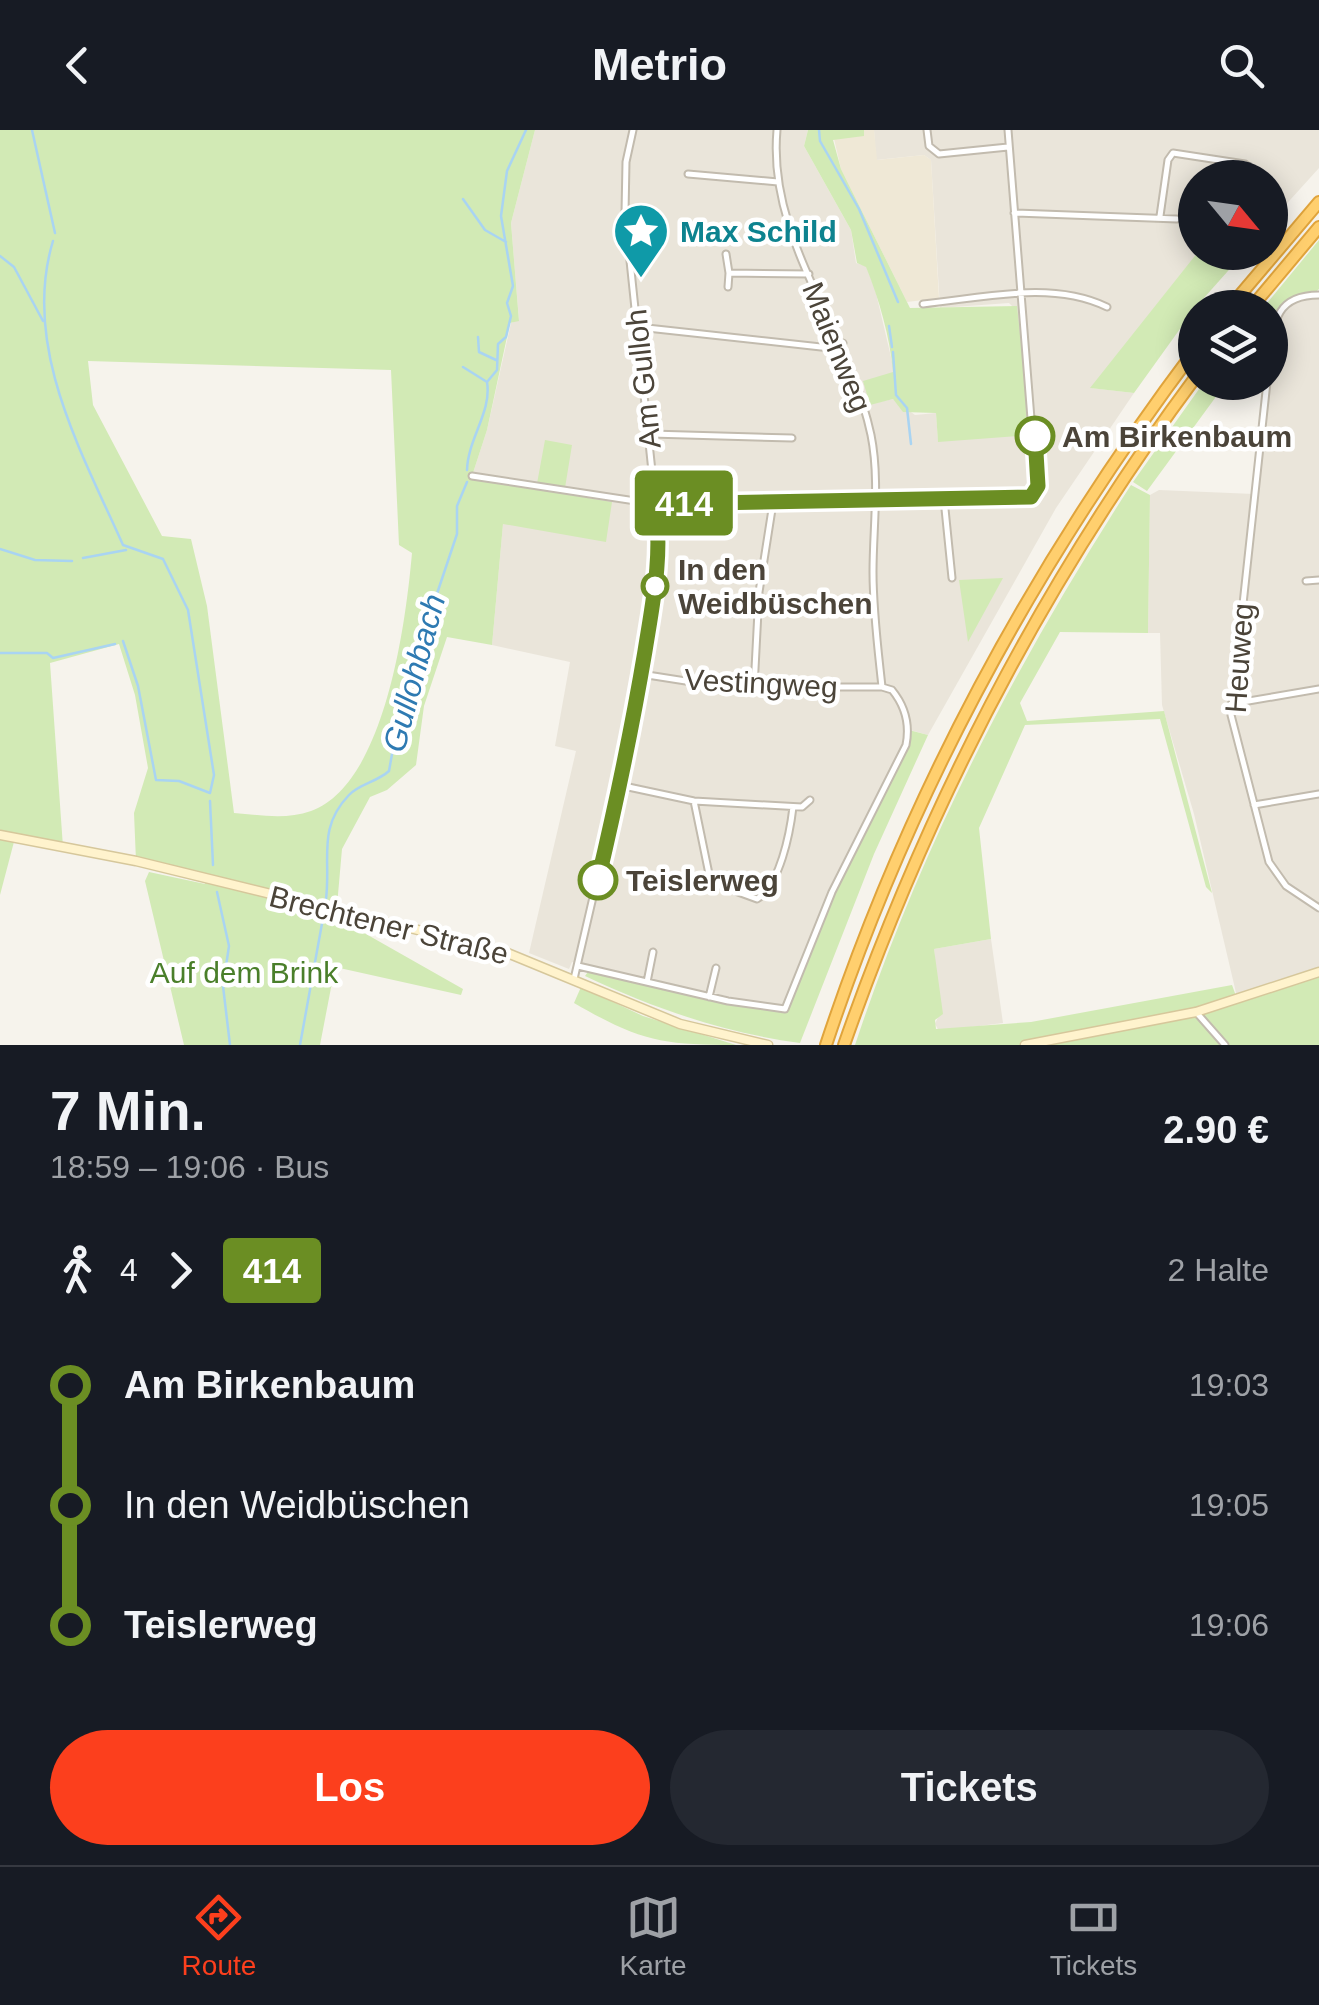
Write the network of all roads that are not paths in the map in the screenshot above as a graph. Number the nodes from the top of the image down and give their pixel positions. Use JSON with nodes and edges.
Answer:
{"nodes":[{"id":1,"x":633,"y":130,"type":"edge"},
{"id":2,"x":777,"y":130,"type":"edge"},
{"id":3,"x":927,"y":130,"type":"edge"},
{"id":4,"x":1008,"y":130,"type":"edge"},
{"id":5,"x":1008,"y":148,"type":"junction"},
{"id":6,"x":1216,"y":160,"type":"edge"},
{"id":7,"x":688,"y":174,"type":"dead end"},
{"id":8,"x":778,"y":182,"type":"junction"},
{"id":9,"x":1319,"y":202,"type":"edge"},
{"id":10,"x":1014,"y":213,"type":"junction"},
{"id":11,"x":1160,"y":216,"type":"junction"},
{"id":12,"x":1176,"y":219,"type":"dead end"},
{"id":13,"x":1319,"y":227,"type":"edge"},
{"id":14,"x":726,"y":254,"type":"dead end"},
{"id":15,"x":729,"y":273,"type":"junction"},
{"id":16,"x":808,"y":274,"type":"junction"},
{"id":17,"x":728,"y":287,"type":"dead end"},
{"id":18,"x":1244,"y":290,"type":"edge"},
{"id":19,"x":1265,"y":290,"type":"edge"},
{"id":20,"x":1021,"y":293,"type":"junction"},
{"id":21,"x":1319,"y":295,"type":"edge"},
{"id":22,"x":1288,"y":302,"type":"edge"},
{"id":23,"x":923,"y":304,"type":"dead end"},
{"id":24,"x":1107,"y":307,"type":"dead end"},
{"id":25,"x":636,"y":327,"type":"junction"},
{"id":26,"x":843,"y":343,"type":"junction"},
{"id":27,"x":1178,"y":374,"type":"edge"},
{"id":28,"x":1180,"y":400,"type":"edge"},
{"id":29,"x":1265,"y":400,"type":"edge"},
{"id":30,"x":650,"y":433,"type":"junction"},
{"id":31,"x":792,"y":438,"type":"dead end"},
{"id":32,"x":472,"y":476,"type":"dead end"},
{"id":33,"x":944,"y":498,"type":"junction"},
{"id":34,"x":876,"y":500,"type":"junction"},
{"id":35,"x":774,"y":501,"type":"junction"},
{"id":36,"x":655,"y":504,"type":"junction"},
{"id":37,"x":952,"y":578,"type":"dead end"},
{"id":38,"x":1306,"y":580,"type":"dead end"},
{"id":39,"x":1319,"y":580,"type":"edge"},
{"id":40,"x":641,"y":674,"type":"junction"},
{"id":41,"x":882,"y":687,"type":"junction"},
{"id":42,"x":754,"y":688,"type":"junction"},
{"id":43,"x":1319,"y":689,"type":"edge"},
{"id":44,"x":1232,"y":704,"type":"junction"},
{"id":45,"x":619,"y":785,"type":"junction"},
{"id":46,"x":1319,"y":794,"type":"edge"},
{"id":47,"x":810,"y":800,"type":"dead end"},
{"id":48,"x":694,"y":801,"type":"junction"},
{"id":49,"x":1254,"y":805,"type":"junction"},
{"id":50,"x":793,"y":807,"type":"junction"},
{"id":51,"x":0,"y":834,"type":"edge"},
{"id":52,"x":1319,"y":908,"type":"edge"},
{"id":53,"x":654,"y":952,"type":"dead end"},
{"id":54,"x":578,"y":966,"type":"junction"},
{"id":55,"x":716,"y":968,"type":"dead end"},
{"id":56,"x":1319,"y":972,"type":"edge"},
{"id":57,"x":574,"y":979,"type":"junction"},
{"id":58,"x":646,"y":982,"type":"junction"},
{"id":59,"x":709,"y":997,"type":"junction"},
{"id":60,"x":1196,"y":1012,"type":"junction"},
{"id":61,"x":768,"y":1045,"type":"edge"},
{"id":62,"x":826,"y":1045,"type":"edge"},
{"id":63,"x":844,"y":1045,"type":"edge"},
{"id":64,"x":1025,"y":1045,"type":"edge"},
{"id":65,"x":1226,"y":1045,"type":"edge"}],
"edges":[{"from":1,"to":25,"type":"street","name":"Am Gulloh"},
{"from":2,"to":8,"type":"street","name":"Maienweg"},
{"from":3,"to":5,"type":"street"},
{"from":4,"to":5,"type":"street"},
{"from":5,"to":10,"type":"street"},
{"from":6,"to":11,"type":"street"},
{"from":7,"to":8,"type":"street"},
{"from":8,"to":16,"type":"street","name":"Maienweg"},
{"from":9,"to":18,"type":"highway"},
{"from":10,"to":11,"type":"street"},
{"from":10,"to":20,"type":"street"},
{"from":11,"to":12,"type":"street"},
{"from":13,"to":19,"type":"highway"},
{"from":14,"to":15,"type":"street"},
{"from":15,"to":16,"type":"street"},
{"from":15,"to":17,"type":"street"},
{"from":16,"to":26,"type":"street","name":"Maienweg"},
{"from":20,"to":23,"type":"street"},
{"from":20,"to":24,"type":"street"},
{"from":20,"to":33,"type":"street"},
{"from":21,"to":22,"type":"street"},
{"from":25,"to":26,"type":"street"},
{"from":25,"to":30,"type":"street","name":"Am Gulloh"},
{"from":26,"to":34,"type":"street","name":"Maienweg"},
{"from":27,"to":62,"type":"highway"},
{"from":28,"to":63,"type":"highway"},
{"from":29,"to":44,"type":"street","name":"Heuweg"},
{"from":30,"to":31,"type":"street"},
{"from":30,"to":36,"type":"street","name":"Am Gulloh"},
{"from":32,"to":36,"type":"street"},
{"from":33,"to":34,"type":"street"},
{"from":33,"to":37,"type":"street"},
{"from":34,"to":35,"type":"street"},
{"from":34,"to":41,"type":"street","name":"Maienweg"},
{"from":35,"to":36,"type":"street"},
{"from":35,"to":42,"type":"street"},
{"from":36,"to":40,"type":"street","name":"Am Gulloh"},
{"from":38,"to":39,"type":"street"},
{"from":40,"to":42,"type":"street","name":"Vestingweg"},
{"from":40,"to":45,"type":"street","name":"Am Gulloh"},
{"from":41,"to":42,"type":"street","name":"Vestingweg"},
{"from":41,"to":59,"type":"street","name":"Maienweg"},
{"from":43,"to":44,"type":"street"},
{"from":44,"to":49,"type":"street","name":"Heuweg"},
{"from":45,"to":48,"type":"street"},
{"from":45,"to":54,"type":"street","name":"Am Gulloh"},
{"from":46,"to":49,"type":"street"},
{"from":47,"to":50,"type":"street"},
{"from":48,"to":50,"type":"street"},
{"from":48,"to":50,"type":"street"},
{"from":49,"to":52,"type":"street","name":"Heuweg"},
{"from":51,"to":57,"type":"street","name":"Brechtener Straße"},
{"from":53,"to":58,"type":"street"},
{"from":54,"to":57,"type":"street","name":"Am Gulloh"},
{"from":54,"to":58,"type":"street"},
{"from":55,"to":59,"type":"street"},
{"from":56,"to":60,"type":"street"},
{"from":57,"to":61,"type":"street","name":"Brechtener Straße"},
{"from":58,"to":59,"type":"street"},
{"from":60,"to":64,"type":"street"},
{"from":60,"to":65,"type":"street"}]}
